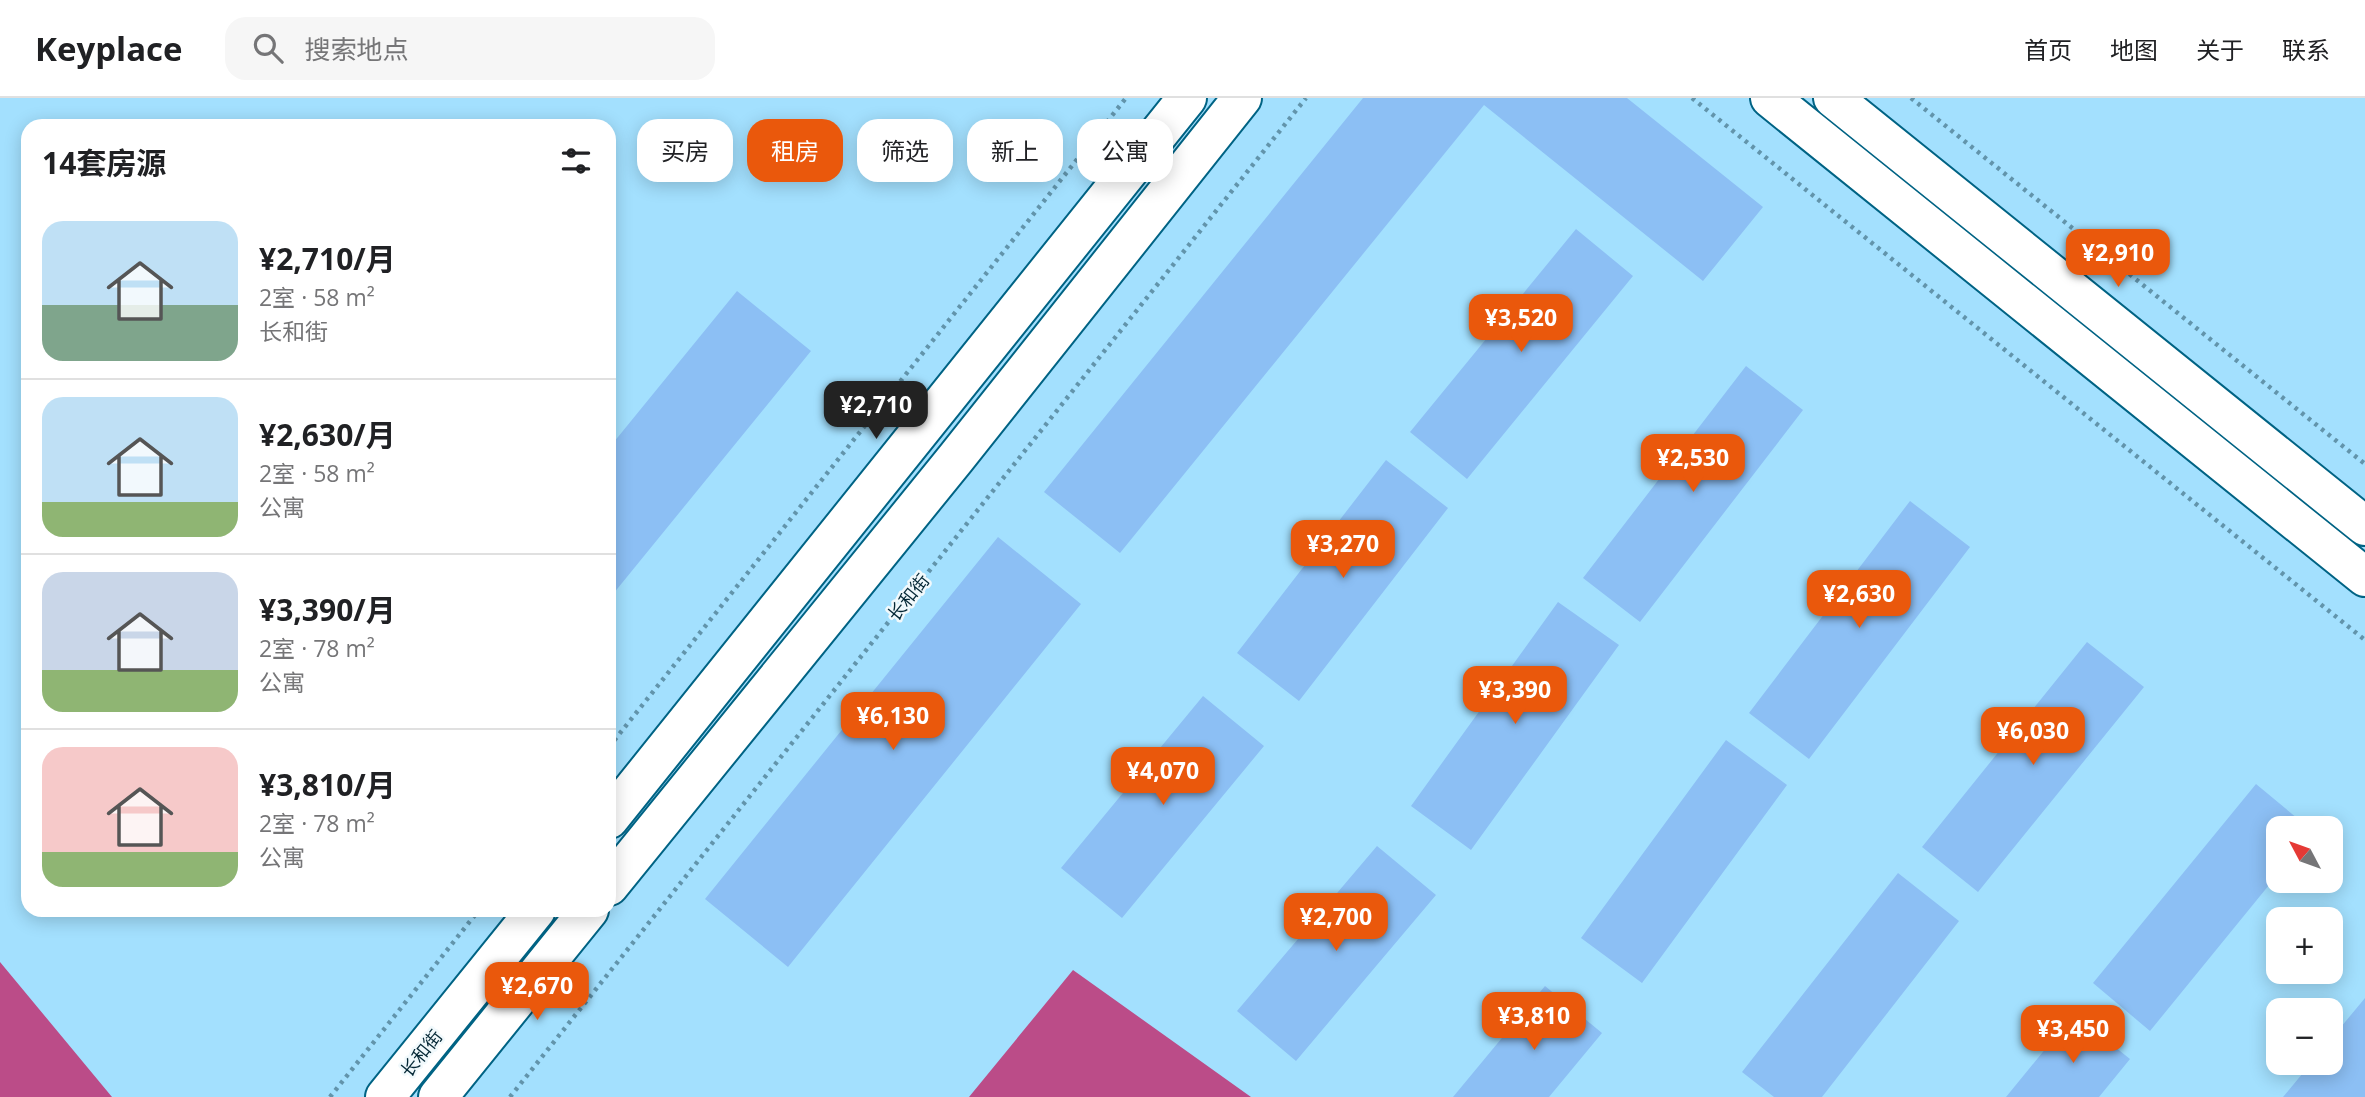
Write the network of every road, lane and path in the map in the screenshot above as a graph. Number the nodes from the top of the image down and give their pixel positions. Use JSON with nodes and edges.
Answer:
{"nodes":[{"id":1,"x":1126,"y":98,"type":"edge"},
{"id":2,"x":1187,"y":98,"type":"edge"},
{"id":3,"x":1242,"y":98,"type":"edge"},
{"id":4,"x":1306,"y":98,"type":"edge"},
{"id":5,"x":1692,"y":98,"type":"edge"},
{"id":6,"x":1769,"y":98,"type":"edge"},
{"id":7,"x":1833,"y":98,"type":"edge"},
{"id":8,"x":1911,"y":98,"type":"edge"},
{"id":9,"x":2365,"y":464,"type":"edge"},
{"id":10,"x":2365,"y":526,"type":"edge"},
{"id":11,"x":2365,"y":577,"type":"edge"},
{"id":12,"x":2365,"y":640,"type":"edge"},
{"id":13,"x":616,"y":738,"type":"edge"},
{"id":14,"x":616,"y":810,"type":"edge"},
{"id":15,"x":616,"y":877,"type":"edge"},
{"id":16,"x":473,"y":917,"type":"edge"},
{"id":17,"x":530,"y":917,"type":"edge"},
{"id":18,"x":583,"y":917,"type":"edge"},
{"id":19,"x":330,"y":1097,"type":"edge"},
{"id":20,"x":385,"y":1097,"type":"edge"},
{"id":21,"x":438,"y":1097,"type":"edge"},
{"id":22,"x":510,"y":1097,"type":"edge"}],
"edges":[{"from":1,"to":13,"type":"path"},
{"from":2,"to":14,"type":"street"},
{"from":3,"to":15,"type":"street"},
{"from":4,"to":22,"type":"path","name":"长和街"},
{"from":5,"to":12,"type":"path"},
{"from":6,"to":11,"type":"street"},
{"from":7,"to":10,"type":"street"},
{"from":8,"to":9,"type":"path"},
{"from":16,"to":19,"type":"path"},
{"from":17,"to":20,"type":"street","name":"长和街"},
{"from":18,"to":21,"type":"street"}]}
